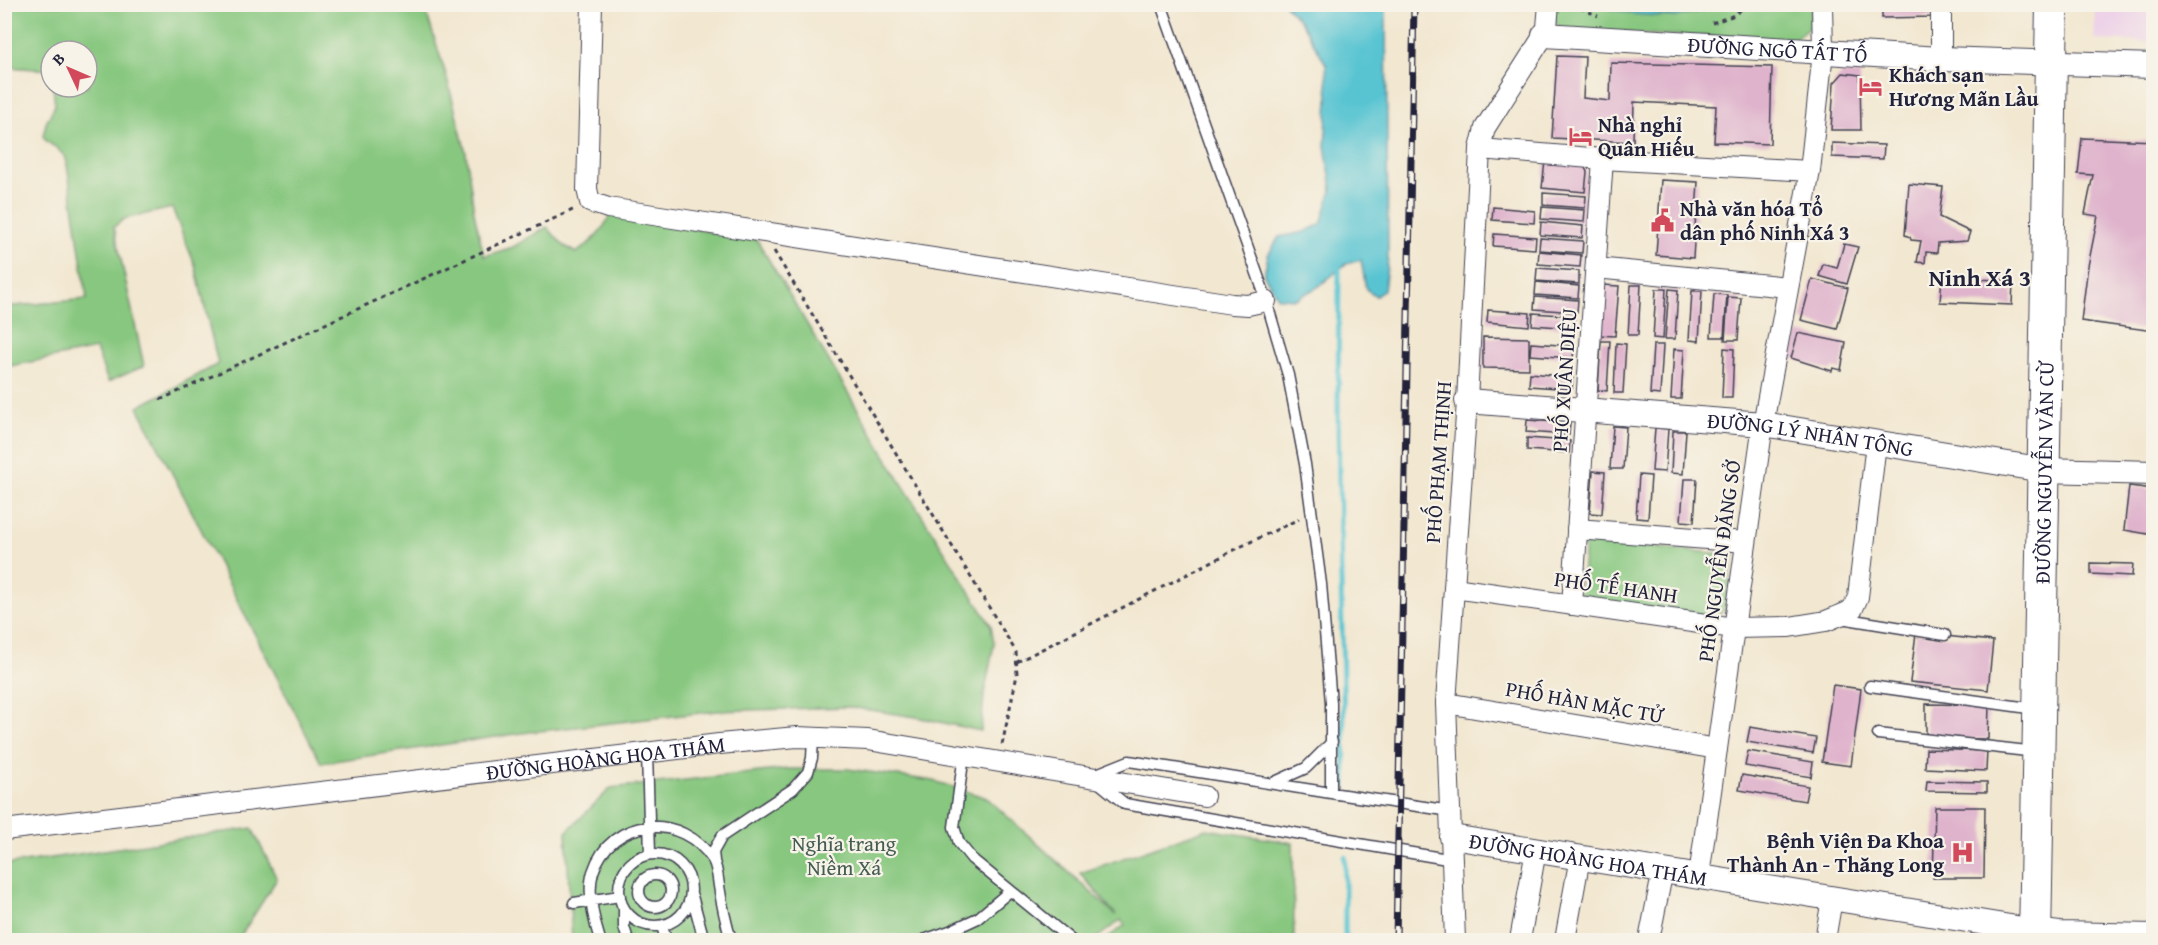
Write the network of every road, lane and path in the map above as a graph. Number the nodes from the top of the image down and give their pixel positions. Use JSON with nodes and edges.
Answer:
{"nodes":[{"id":1,"x":592,"y":4,"type":"edge"},
{"id":2,"x":1161,"y":4,"type":"edge"},
{"id":3,"x":1549,"y":4,"type":"edge"},
{"id":4,"x":1750,"y":4,"type":"edge"},
{"id":5,"x":1822,"y":4,"type":"edge"},
{"id":6,"x":1941,"y":4,"type":"edge"},
{"id":7,"x":2052,"y":4,"type":"edge"},
{"id":8,"x":1712,"y":23,"type":"dead end"},
{"id":9,"x":1544,"y":35,"type":"junction"},
{"id":10,"x":1823,"y":52,"type":"junction"},
{"id":11,"x":1941,"y":59,"type":"junction"},
{"id":12,"x":2051,"y":63,"type":"junction"},
{"id":13,"x":2154,"y":66,"type":"edge"},
{"id":14,"x":1480,"y":148,"type":"junction"},
{"id":15,"x":1603,"y":159,"type":"junction"},
{"id":16,"x":1810,"y":171,"type":"junction"},
{"id":17,"x":590,"y":202,"type":"junction"},
{"id":18,"x":762,"y":232,"type":"junction"},
{"id":19,"x":1596,"y":268,"type":"junction"},
{"id":20,"x":1788,"y":287,"type":"junction"},
{"id":21,"x":1266,"y":301,"type":"junction"},
{"id":22,"x":160,"y":400,"type":"dead end"},
{"id":23,"x":1467,"y":401,"type":"junction"},
{"id":24,"x":1586,"y":410,"type":"junction"},
{"id":25,"x":1763,"y":424,"type":"junction"},
{"id":26,"x":1876,"y":443,"type":"junction"},
{"id":27,"x":2044,"y":470,"type":"junction"},
{"id":28,"x":2154,"y":473,"type":"edge"},
{"id":29,"x":1312,"y":513,"type":"junction"},
{"id":30,"x":1577,"y":530,"type":"junction"},
{"id":31,"x":1746,"y":542,"type":"junction"},
{"id":32,"x":1454,"y":588,"type":"junction"},
{"id":33,"x":1572,"y":605,"type":"junction"},
{"id":34,"x":1835,"y":617,"type":"junction"},
{"id":35,"x":1734,"y":628,"type":"junction"},
{"id":36,"x":1946,"y":635,"type":"dead end"},
{"id":37,"x":1017,"y":662,"type":"junction"},
{"id":38,"x":1870,"y":686,"type":"dead end"},
{"id":39,"x":1446,"y":703,"type":"junction"},
{"id":40,"x":2040,"y":710,"type":"junction"},
{"id":41,"x":1878,"y":734,"type":"dead end"},
{"id":42,"x":813,"y":738,"type":"junction"},
{"id":43,"x":1332,"y":742,"type":"junction"},
{"id":44,"x":1717,"y":749,"type":"junction"},
{"id":45,"x":2039,"y":752,"type":"junction"},
{"id":46,"x":647,"y":753,"type":"junction"},
{"id":47,"x":964,"y":755,"type":"junction"},
{"id":48,"x":999,"y":760,"type":"junction"},
{"id":49,"x":1091,"y":777,"type":"junction"},
{"id":50,"x":1272,"y":783,"type":"junction"},
{"id":51,"x":1330,"y":793,"type":"junction"},
{"id":52,"x":1204,"y":796,"type":"dead end"},
{"id":53,"x":1451,"y":811,"type":"junction"},
{"id":54,"x":649,"y":827,"type":"junction"},
{"id":55,"x":4,"y":830,"type":"edge"},
{"id":56,"x":1452,"y":849,"type":"junction"},
{"id":57,"x":1536,"y":850,"type":"junction"},
{"id":58,"x":650,"y":854,"type":"junction"},
{"id":59,"x":1580,"y":857,"type":"junction"},
{"id":60,"x":677,"y":860,"type":"junction"},
{"id":61,"x":714,"y":861,"type":"junction"},
{"id":62,"x":626,"y":868,"type":"junction"},
{"id":63,"x":1663,"y":870,"type":"junction"},
{"id":64,"x":1699,"y":876,"type":"junction"},
{"id":65,"x":664,"y":878,"type":"junction"},
{"id":66,"x":642,"y":881,"type":"junction"},
{"id":67,"x":1010,"y":891,"type":"junction"},
{"id":68,"x":692,"y":895,"type":"junction"},
{"id":69,"x":620,"y":896,"type":"junction"},
{"id":70,"x":668,"y":899,"type":"junction"},
{"id":71,"x":1832,"y":899,"type":"junction"},
{"id":72,"x":593,"y":900,"type":"junction"},
{"id":73,"x":574,"y":903,"type":"dead end"},
{"id":74,"x":646,"y":904,"type":"junction"},
{"id":75,"x":624,"y":909,"type":"junction"},
{"id":76,"x":685,"y":911,"type":"junction"},
{"id":77,"x":633,"y":919,"type":"junction"},
{"id":78,"x":662,"y":926,"type":"junction"},
{"id":79,"x":2035,"y":936,"type":"edge"},
{"id":80,"x":2154,"y":936,"type":"edge"},
{"id":81,"x":600,"y":940,"type":"edge"},
{"id":82,"x":628,"y":940,"type":"edge"},
{"id":83,"x":666,"y":940,"type":"edge"},
{"id":84,"x":704,"y":940,"type":"edge"},
{"id":85,"x":731,"y":940,"type":"edge"},
{"id":86,"x":924,"y":940,"type":"edge"},
{"id":87,"x":1071,"y":940,"type":"edge"},
{"id":88,"x":1455,"y":940,"type":"edge"},
{"id":89,"x":1520,"y":940,"type":"edge"},
{"id":90,"x":1565,"y":940,"type":"edge"},
{"id":91,"x":1649,"y":940,"type":"edge"},
{"id":92,"x":1824,"y":940,"type":"edge"}],
"edges":[{"from":1,"to":17,"type":"street"},
{"from":2,"to":21,"type":"lane"},
{"from":3,"to":9,"type":"street","name":"PHỐ PHẠM THỊNH"},
{"from":4,"to":8,"type":"path"},
{"from":5,"to":10,"type":"street","name":"PHỐ NGUYỄN ĐĂNG SỞ"},
{"from":6,"to":11,"type":"street"},
{"from":7,"to":12,"type":"main road","name":"ĐƯỜNG NGUYỄN VĂN CỪ"},
{"from":9,"to":10,"type":"street","name":"ĐƯỜNG NGÔ TẤT TỐ"},
{"from":9,"to":14,"type":"street","name":"PHỐ PHẠM THỊNH"},
{"from":10,"to":11,"type":"street","name":"ĐƯỜNG NGÔ TẤT TỐ"},
{"from":10,"to":16,"type":"street","name":"PHỐ NGUYỄN ĐĂNG SỞ"},
{"from":11,"to":12,"type":"street","name":"ĐƯỜNG NGÔ TẤT TỐ"},
{"from":12,"to":13,"type":"street","name":"ĐƯỜNG NGÔ TẤT TỐ"},
{"from":12,"to":27,"type":"main road","name":"ĐƯỜNG NGUYỄN VĂN CỪ"},
{"from":14,"to":15,"type":"street"},
{"from":14,"to":23,"type":"street","name":"PHỐ PHẠM THỊNH"},
{"from":15,"to":16,"type":"street"},
{"from":15,"to":19,"type":"street","name":"PHỐ XUÂN DIỆU"},
{"from":16,"to":20,"type":"street","name":"PHỐ NGUYỄN ĐĂNG SỞ"},
{"from":17,"to":18,"type":"street"},
{"from":17,"to":22,"type":"path"},
{"from":18,"to":21,"type":"street"},
{"from":18,"to":37,"type":"path"},
{"from":19,"to":20,"type":"street"},
{"from":19,"to":24,"type":"street","name":"PHỐ XUÂN DIỆU"},
{"from":20,"to":25,"type":"street","name":"PHỐ NGUYỄN ĐĂNG SỞ"},
{"from":21,"to":29,"type":"lane"},
{"from":23,"to":24,"type":"street","name":"ĐƯỜNG LÝ NHÂN TÔNG"},
{"from":23,"to":32,"type":"street","name":"PHỐ PHẠM THỊNH"},
{"from":24,"to":25,"type":"street","name":"ĐƯỜNG LÝ NHÂN TÔNG"},
{"from":24,"to":30,"type":"street","name":"PHỐ XUÂN DIỆU"},
{"from":25,"to":26,"type":"street","name":"ĐƯỜNG LÝ NHÂN TÔNG"},
{"from":25,"to":31,"type":"street","name":"PHỐ NGUYỄN ĐĂNG SỞ"},
{"from":26,"to":27,"type":"street","name":"ĐƯỜNG LÝ NHÂN TÔNG"},
{"from":26,"to":34,"type":"street","name":"PHỐ TẾ HANH"},
{"from":27,"to":28,"type":"street","name":"ĐƯỜNG LÝ NHÂN TÔNG"},
{"from":27,"to":40,"type":"main road","name":"ĐƯỜNG NGUYỄN VĂN CỪ"},
{"from":29,"to":37,"type":"path"},
{"from":29,"to":43,"type":"lane"},
{"from":30,"to":31,"type":"street"},
{"from":30,"to":33,"type":"street","name":"PHỐ XUÂN DIỆU"},
{"from":31,"to":35,"type":"street","name":"PHỐ NGUYỄN ĐĂNG SỞ"},
{"from":32,"to":33,"type":"street","name":"PHỐ TẾ HANH"},
{"from":32,"to":39,"type":"street","name":"PHỐ PHẠM THỊNH"},
{"from":33,"to":35,"type":"street","name":"PHỐ TẾ HANH"},
{"from":34,"to":35,"type":"street","name":"PHỐ TẾ HANH"},
{"from":34,"to":36,"type":"lane"},
{"from":35,"to":44,"type":"street","name":"PHỐ NGUYỄN ĐĂNG SỞ"},
{"from":37,"to":48,"type":"path"},
{"from":38,"to":40,"type":"lane"},
{"from":39,"to":44,"type":"street","name":"PHỐ HÀN MẶC TỬ"},
{"from":39,"to":53,"type":"street","name":"PHỐ PHẠM THỊNH"},
{"from":40,"to":45,"type":"main road","name":"ĐƯỜNG NGUYỄN VĂN CỪ"},
{"from":41,"to":45,"type":"lane"},
{"from":42,"to":46,"type":"street","name":"ĐƯỜNG HOÀNG HOA THÁM"},
{"from":42,"to":47,"type":"street","name":"ĐƯỜNG HOÀNG HOA THÁM"},
{"from":42,"to":61,"type":"lane"},
{"from":43,"to":50,"type":"lane"},
{"from":43,"to":51,"type":"lane"},
{"from":44,"to":64,"type":"street","name":"PHỐ NGUYỄN ĐĂNG SỞ"},
{"from":45,"to":79,"type":"main road","name":"ĐƯỜNG NGUYỄN VĂN CỪ"},
{"from":46,"to":54,"type":"lane"},
{"from":46,"to":55,"type":"street","name":"ĐƯỜNG HOÀNG HOA THÁM"},
{"from":47,"to":48,"type":"street","name":"ĐƯỜNG HOÀNG HOA THÁM"},
{"from":47,"to":67,"type":"lane"},
{"from":48,"to":49,"type":"street","name":"ĐƯỜNG HOÀNG HOA THÁM"},
{"from":49,"to":50,"type":"lane"},
{"from":49,"to":52,"type":"street","name":"ĐƯỜNG HOÀNG HOA THÁM"},
{"from":49,"to":56,"type":"lane"},
{"from":50,"to":51,"type":"lane"},
{"from":51,"to":53,"type":"lane"},
{"from":53,"to":56,"type":"street","name":"PHỐ PHẠM THỊNH"},
{"from":54,"to":58,"type":"lane"},
{"from":54,"to":61,"type":"lane"},
{"from":54,"to":72,"type":"lane"},
{"from":56,"to":57,"type":"street","name":"ĐƯỜNG HOÀNG HOA THÁM"},
{"from":56,"to":88,"type":"street","name":"PHỐ PHẠM THỊNH"},
{"from":57,"to":59,"type":"street","name":"ĐƯỜNG HOÀNG HOA THÁM"},
{"from":57,"to":89,"type":"street"},
{"from":58,"to":60,"type":"lane"},
{"from":58,"to":62,"type":"lane"},
{"from":59,"to":63,"type":"street","name":"ĐƯỜNG HOÀNG HOA THÁM"},
{"from":59,"to":90,"type":"street"},
{"from":60,"to":65,"type":"lane"},
{"from":60,"to":68,"type":"lane"},
{"from":61,"to":85,"type":"lane"},
{"from":62,"to":66,"type":"lane"},
{"from":62,"to":69,"type":"lane"},
{"from":63,"to":64,"type":"street","name":"ĐƯỜNG HOÀNG HOA THÁM"},
{"from":63,"to":91,"type":"street"},
{"from":64,"to":71,"type":"street","name":"ĐƯỜNG HOÀNG HOA THÁM"},
{"from":65,"to":66,"type":"lane"},
{"from":65,"to":70,"type":"lane"},
{"from":66,"to":74,"type":"lane"},
{"from":67,"to":86,"type":"lane"},
{"from":67,"to":87,"type":"lane"},
{"from":68,"to":76,"type":"lane"},
{"from":68,"to":84,"type":"lane"},
{"from":69,"to":72,"type":"lane"},
{"from":69,"to":75,"type":"lane"},
{"from":70,"to":74,"type":"lane"},
{"from":70,"to":76,"type":"lane"},
{"from":71,"to":79,"type":"street","name":"ĐƯỜNG HOÀNG HOA THÁM"},
{"from":71,"to":92,"type":"street"},
{"from":72,"to":73,"type":"lane"},
{"from":72,"to":81,"type":"lane"},
{"from":74,"to":77,"type":"lane"},
{"from":75,"to":77,"type":"lane"},
{"from":75,"to":82,"type":"lane"},
{"from":76,"to":78,"type":"lane"},
{"from":77,"to":78,"type":"lane"},
{"from":78,"to":83,"type":"lane"},
{"from":79,"to":80,"type":"street","name":"ĐƯỜNG HOÀNG HOA THÁM"}]}
